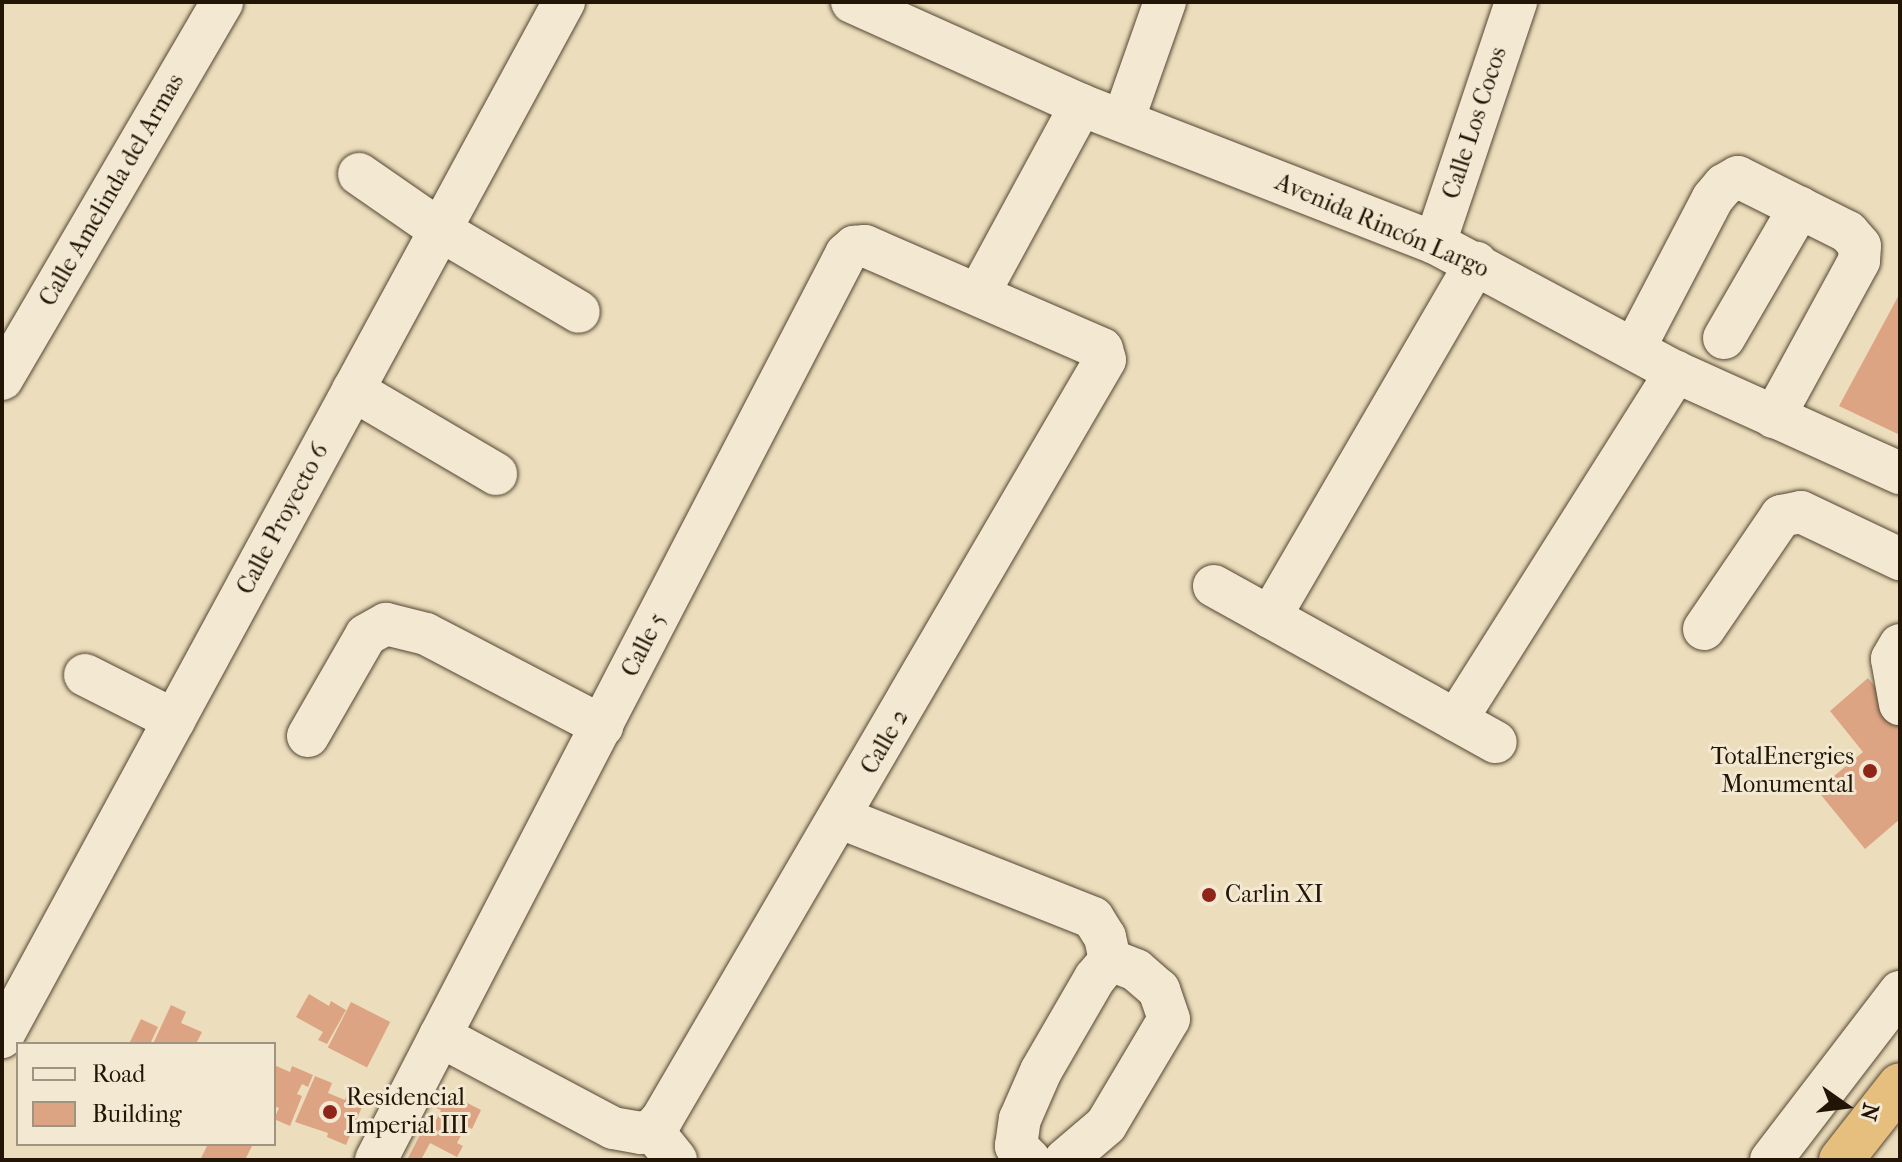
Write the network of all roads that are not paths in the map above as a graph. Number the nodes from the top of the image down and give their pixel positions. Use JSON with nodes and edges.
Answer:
{"nodes":[{"id":1,"x":222,"y":2,"type":"edge"},
{"id":2,"x":564,"y":2,"type":"edge"},
{"id":3,"x":852,"y":2,"type":"edge"},
{"id":4,"x":1165,"y":2,"type":"edge"},
{"id":5,"x":1516,"y":2,"type":"edge"},
{"id":6,"x":1081,"y":105,"type":"junction"},
{"id":7,"x":1123,"y":121,"type":"junction"},
{"id":8,"x":359,"y":174,"type":"dead end"},
{"id":9,"x":1800,"y":207,"type":"junction"},
{"id":10,"x":440,"y":230,"type":"junction"},
{"id":11,"x":1435,"y":243,"type":"junction"},
{"id":12,"x":1476,"y":263,"type":"junction"},
{"id":13,"x":979,"y":293,"type":"junction"},
{"id":14,"x":579,"y":312,"type":"dead end"},
{"id":15,"x":1724,"y":338,"type":"dead end"},
{"id":16,"x":1634,"y":349,"type":"junction"},
{"id":17,"x":1676,"y":372,"type":"junction"},
{"id":18,"x":2,"y":379,"type":"edge"},
{"id":19,"x":353,"y":390,"type":"junction"},
{"id":20,"x":1774,"y":417,"type":"junction"},
{"id":21,"x":1900,"y":473,"type":"edge"},
{"id":22,"x":496,"y":474,"type":"dead end"},
{"id":23,"x":1900,"y":559,"type":"edge"},
{"id":24,"x":1214,"y":586,"type":"dead end"},
{"id":25,"x":1270,"y":617,"type":"junction"},
{"id":26,"x":1704,"y":629,"type":"dead end"},
{"id":27,"x":1900,"y":645,"type":"edge"},
{"id":28,"x":85,"y":675,"type":"dead end"},
{"id":29,"x":1900,"y":704,"type":"edge"},
{"id":30,"x":174,"y":720,"type":"junction"},
{"id":31,"x":1456,"y":720,"type":"junction"},
{"id":32,"x":602,"y":726,"type":"junction"},
{"id":33,"x":308,"y":736,"type":"dead end"},
{"id":34,"x":1496,"y":742,"type":"dead end"},
{"id":35,"x":841,"y":818,"type":"junction"},
{"id":36,"x":1110,"y":960,"type":"junction"},
{"id":37,"x":1900,"y":992,"type":"edge"},
{"id":38,"x":440,"y":1036,"type":"junction"},
{"id":39,"x":2,"y":1037,"type":"edge"},
{"id":40,"x":1900,"y":1085,"type":"edge"},
{"id":41,"x":664,"y":1145,"type":"edge"},
{"id":42,"x":376,"y":1160,"type":"edge"},
{"id":43,"x":1030,"y":1160,"type":"edge"},
{"id":44,"x":1065,"y":1160,"type":"edge"},
{"id":45,"x":1771,"y":1160,"type":"edge"},
{"id":46,"x":1841,"y":1160,"type":"edge"}],
"edges":[{"from":1,"to":18,"type":"street","name":"Calle Amelinda del Armas"},
{"from":2,"to":10,"type":"street","name":"Calle Proyecto 6"},
{"from":3,"to":6,"type":"street","name":"Avenida Rincón Largo"},
{"from":4,"to":7,"type":"street"},
{"from":5,"to":11,"type":"street","name":"Calle Los Cocos"},
{"from":6,"to":7,"type":"street","name":"Avenida Rincón Largo"},
{"from":6,"to":13,"type":"street"},
{"from":7,"to":11,"type":"street","name":"Avenida Rincón Largo"},
{"from":8,"to":10,"type":"street"},
{"from":9,"to":15,"type":"street"},
{"from":9,"to":16,"type":"street"},
{"from":9,"to":20,"type":"street"},
{"from":10,"to":14,"type":"street"},
{"from":10,"to":19,"type":"street","name":"Calle Proyecto 6"},
{"from":11,"to":12,"type":"street","name":"Avenida Rincón Largo"},
{"from":12,"to":16,"type":"street","name":"Avenida Rincón Largo"},
{"from":12,"to":25,"type":"street"},
{"from":13,"to":32,"type":"street","name":"Calle 5"},
{"from":13,"to":35,"type":"street","name":"Calle 2"},
{"from":16,"to":17,"type":"street","name":"Avenida Rincón Largo"},
{"from":17,"to":20,"type":"street","name":"Avenida Rincón Largo"},
{"from":17,"to":31,"type":"street"},
{"from":19,"to":22,"type":"street"},
{"from":19,"to":30,"type":"street","name":"Calle Proyecto 6"},
{"from":20,"to":21,"type":"street","name":"Avenida Rincón Largo"},
{"from":23,"to":26,"type":"street"},
{"from":24,"to":25,"type":"street"},
{"from":25,"to":31,"type":"street"},
{"from":27,"to":29,"type":"street"},
{"from":28,"to":30,"type":"street"},
{"from":30,"to":39,"type":"street","name":"Calle Proyecto 6"},
{"from":31,"to":34,"type":"street"},
{"from":32,"to":33,"type":"street"},
{"from":32,"to":38,"type":"street","name":"Calle 5"},
{"from":35,"to":36,"type":"street"},
{"from":35,"to":41,"type":"street","name":"Calle 2"},
{"from":36,"to":43,"type":"street"},
{"from":36,"to":44,"type":"street"},
{"from":37,"to":45,"type":"street"},
{"from":38,"to":41,"type":"street"},
{"from":38,"to":42,"type":"street","name":"Calle 5"},
{"from":40,"to":46,"type":"highway"}]}
